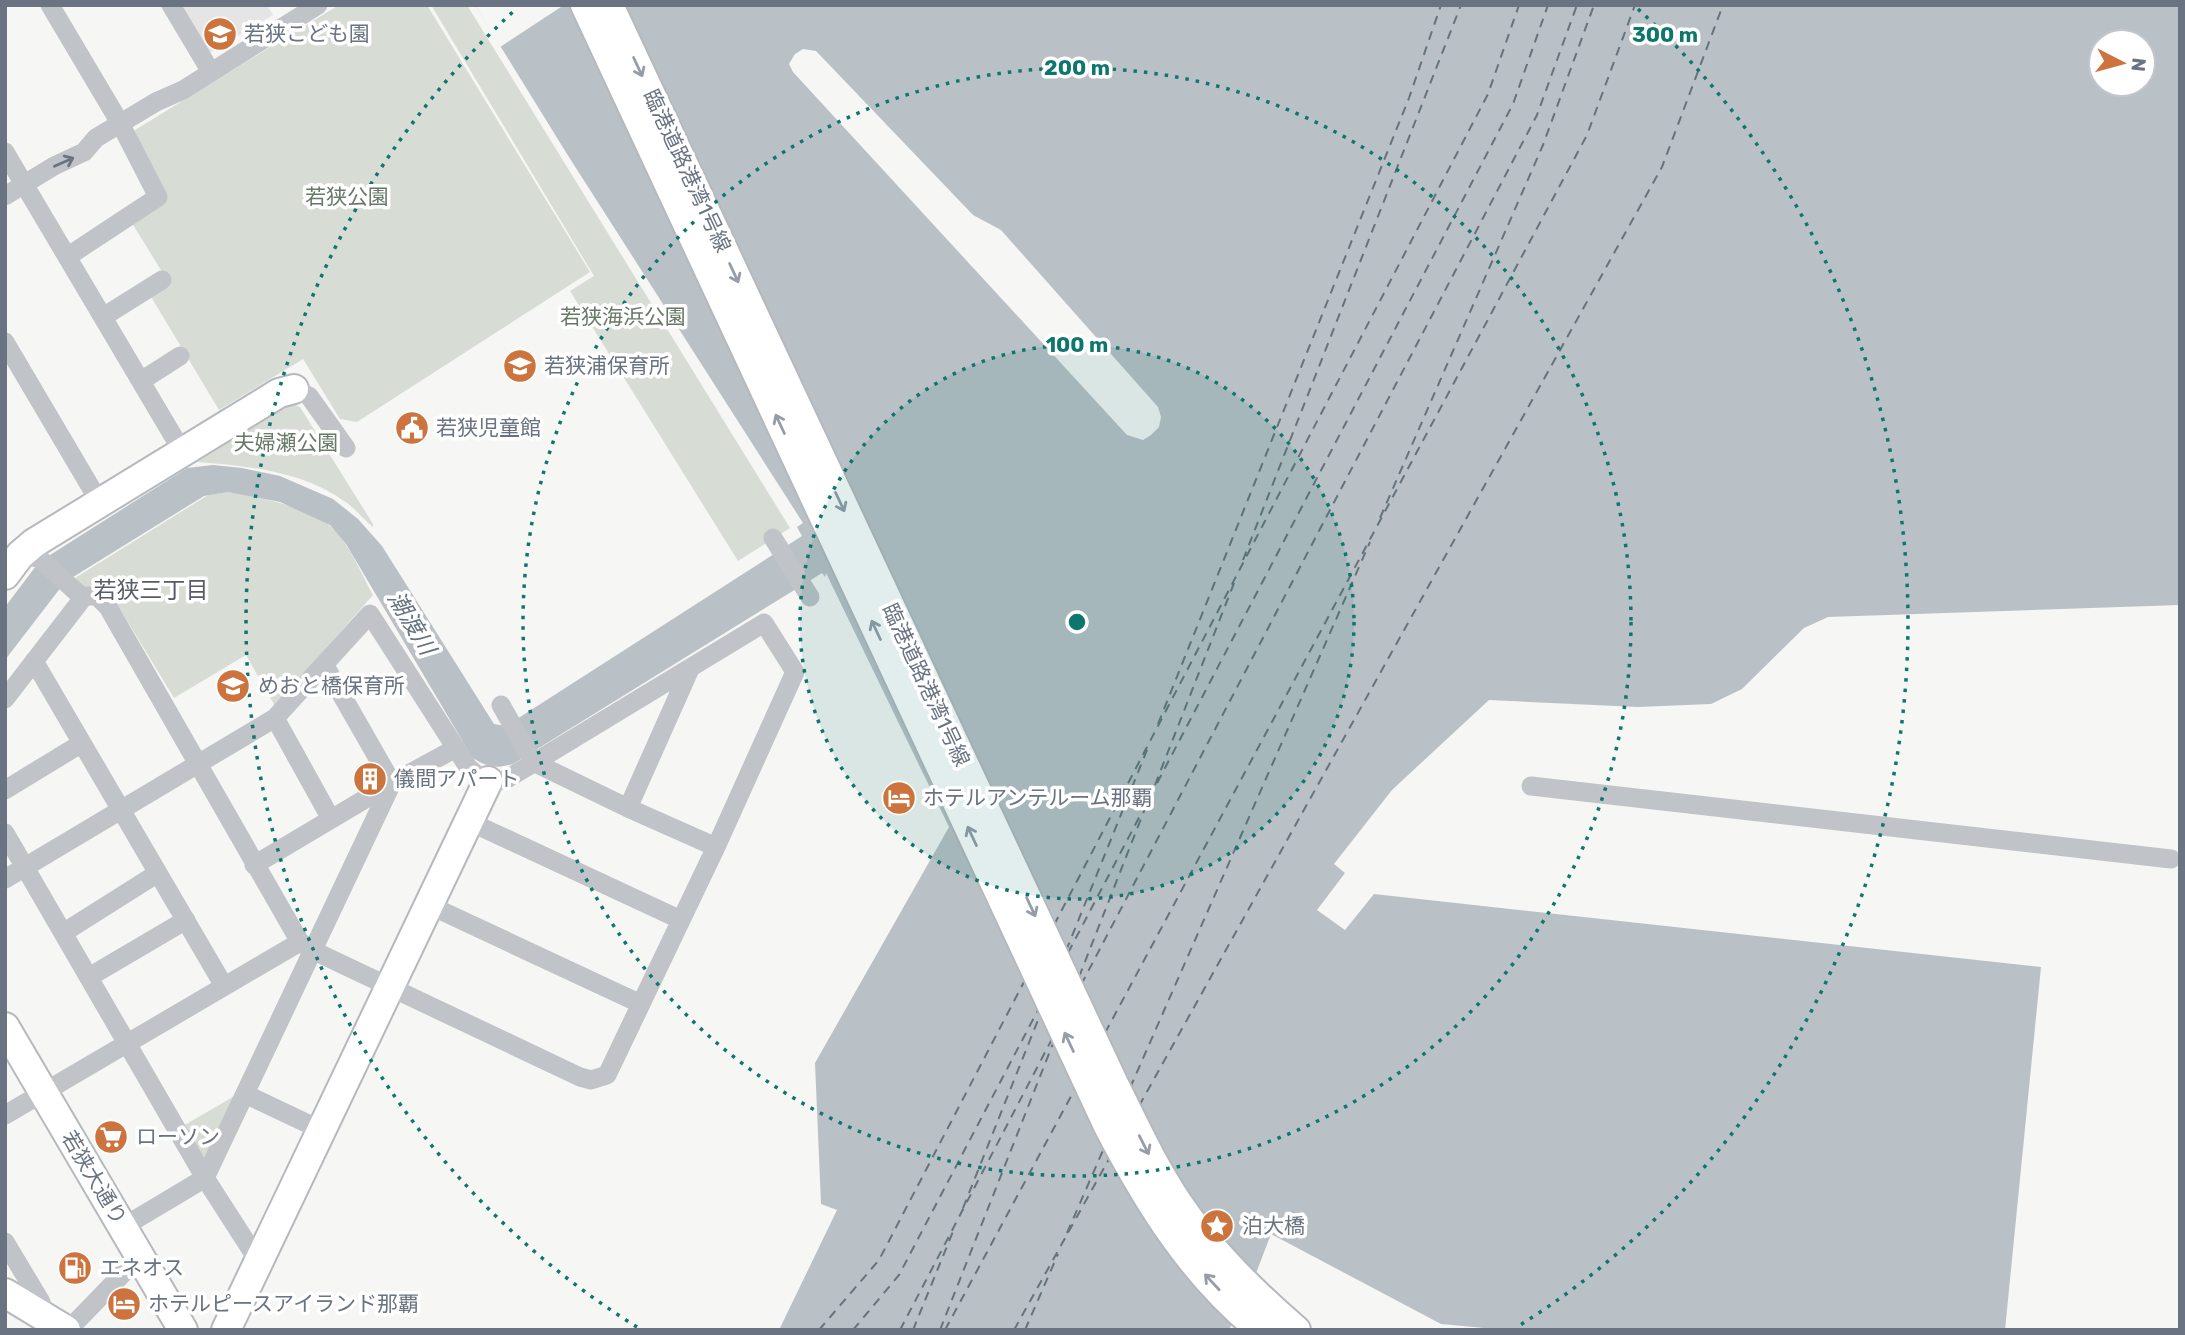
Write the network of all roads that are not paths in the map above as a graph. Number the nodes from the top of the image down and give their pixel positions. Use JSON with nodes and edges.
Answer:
{"nodes":[{"id":1,"x":50,"y":5,"type":"edge"},
{"id":2,"x":171,"y":5,"type":"edge"},
{"id":3,"x":318,"y":5,"type":"edge"},
{"id":4,"x":585,"y":5,"type":"edge"},
{"id":5,"x":609,"y":5,"type":"edge"},
{"id":6,"x":288,"y":13,"type":"edge"},
{"id":7,"x":211,"y":72,"type":"junction"},
{"id":8,"x":120,"y":123,"type":"junction"},
{"id":9,"x":5,"y":152,"type":"edge"},
{"id":10,"x":24,"y":184,"type":"junction"},
{"id":11,"x":5,"y":195,"type":"edge"},
{"id":12,"x":67,"y":257,"type":"junction"},
{"id":13,"x":162,"y":281,"type":"dead end"},
{"id":14,"x":103,"y":317,"type":"junction"},
{"id":15,"x":5,"y":342,"type":"edge"},
{"id":16,"x":180,"y":356,"type":"dead end"},
{"id":17,"x":141,"y":381,"type":"junction"},
{"id":18,"x":294,"y":389,"type":"joint"},
{"id":19,"x":346,"y":449,"type":"dead end"},
{"id":20,"x":182,"y":451,"type":"junction"},
{"id":21,"x":100,"y":503,"type":"junction"},
{"id":22,"x":773,"y":538,"type":"dead end"},
{"id":23,"x":16,"y":565,"type":"edge"},
{"id":24,"x":810,"y":597,"type":"dead end"},
{"id":25,"x":83,"y":598,"type":"junction"},
{"id":26,"x":34,"y":661,"type":"junction"},
{"id":27,"x":324,"y":664,"type":"junction"},
{"id":28,"x":690,"y":669,"type":"junction"},
{"id":29,"x":5,"y":699,"type":"edge"},
{"id":30,"x":506,"y":712,"type":"dead end"},
{"id":31,"x":275,"y":718,"type":"junction"},
{"id":32,"x":82,"y":743,"type":"junction"},
{"id":33,"x":456,"y":748,"type":"junction"},
{"id":34,"x":531,"y":757,"type":"junction"},
{"id":35,"x":197,"y":765,"type":"junction"},
{"id":36,"x":488,"y":781,"type":"junction"},
{"id":37,"x":392,"y":783,"type":"junction"},
{"id":38,"x":1531,"y":786,"type":"dead end"},
{"id":39,"x":5,"y":790,"type":"edge"},
{"id":40,"x":628,"y":808,"type":"junction"},
{"id":41,"x":121,"y":810,"type":"junction"},
{"id":42,"x":331,"y":819,"type":"junction"},
{"id":43,"x":468,"y":821,"type":"junction"},
{"id":44,"x":5,"y":833,"type":"edge"},
{"id":45,"x":716,"y":847,"type":"junction"},
{"id":46,"x":2171,"y":859,"type":"dead end"},
{"id":47,"x":254,"y":865,"type":"junction"},
{"id":48,"x":25,"y":867,"type":"junction"},
{"id":49,"x":158,"y":873,"type":"junction"},
{"id":50,"x":5,"y":879,"type":"edge"},
{"id":51,"x":429,"y":905,"type":"junction"},
{"id":52,"x":186,"y":920,"type":"junction"},
{"id":53,"x":681,"y":920,"type":"junction"},
{"id":54,"x":63,"y":933,"type":"junction"},
{"id":55,"x":306,"y":946,"type":"junction"},
{"id":56,"x":89,"y":977,"type":"junction"},
{"id":57,"x":224,"y":986,"type":"junction"},
{"id":58,"x":390,"y":987,"type":"junction"},
{"id":59,"x":641,"y":1004,"type":"junction"},
{"id":60,"x":5,"y":1027,"type":"edge"},
{"id":61,"x":128,"y":1043,"type":"junction"},
{"id":62,"x":44,"y":1093,"type":"junction"},
{"id":63,"x":245,"y":1094,"type":"junction"},
{"id":64,"x":5,"y":1115,"type":"edge"},
{"id":65,"x":321,"y":1130,"type":"junction"},
{"id":66,"x":205,"y":1178,"type":"junction"},
{"id":67,"x":123,"y":1227,"type":"junction"},
{"id":68,"x":5,"y":1242,"type":"edge"},
{"id":69,"x":140,"y":1256,"type":"junction"},
{"id":70,"x":259,"y":1262,"type":"junction"},
{"id":71,"x":5,"y":1293,"type":"edge"},
{"id":72,"x":39,"y":1313,"type":"junction"},
{"id":73,"x":67,"y":1330,"type":"edge"},
{"id":74,"x":183,"y":1330,"type":"edge"},
{"id":75,"x":226,"y":1330,"type":"edge"},
{"id":76,"x":1261,"y":1330,"type":"edge"},
{"id":77,"x":1296,"y":1330,"type":"edge"}],
"edges":[{"from":1,"to":8,"type":"street"},
{"from":2,"to":7,"type":"street"},
{"from":3,"to":6,"type":"street"},
{"from":76,"to":4,"type":"street","name":"臨港道路港湾1号線","one_way":true},
{"from":5,"to":77,"type":"street","name":"臨港道路港湾1号線","one_way":true},
{"from":6,"to":7,"type":"street"},
{"from":7,"to":8,"type":"street"},
{"from":10,"to":8,"type":"street","one_way":true},
{"from":8,"to":12,"type":"street"},
{"from":9,"to":10,"type":"street"},
{"from":10,"to":11,"type":"street"},
{"from":10,"to":12,"type":"street"},
{"from":12,"to":14,"type":"street"},
{"from":13,"to":14,"type":"street"},
{"from":14,"to":17,"type":"street"},
{"from":15,"to":21,"type":"street"},
{"from":16,"to":17,"type":"street"},
{"from":17,"to":20,"type":"street"},
{"from":18,"to":19,"type":"street"},
{"from":18,"to":20,"type":"street"},
{"from":20,"to":21,"type":"street"},
{"from":21,"to":23,"type":"street"},
{"from":22,"to":24,"type":"street"},
{"from":23,"to":25,"type":"street"},
{"from":25,"to":26,"type":"street"},
{"from":25,"to":35,"type":"street"},
{"from":26,"to":29,"type":"street"},
{"from":26,"to":32,"type":"street"},
{"from":27,"to":31,"type":"street"},
{"from":27,"to":33,"type":"street"},
{"from":27,"to":37,"type":"street"},
{"from":28,"to":34,"type":"street"},
{"from":28,"to":40,"type":"street"},
{"from":28,"to":45,"type":"street"},
{"from":30,"to":34,"type":"street"},
{"from":31,"to":35,"type":"street"},
{"from":31,"to":42,"type":"street"},
{"from":32,"to":39,"type":"street"},
{"from":32,"to":41,"type":"street"},
{"from":33,"to":36,"type":"street"},
{"from":33,"to":37,"type":"street"},
{"from":34,"to":36,"type":"street"},
{"from":34,"to":40,"type":"street"},
{"from":35,"to":41,"type":"street"},
{"from":35,"to":47,"type":"street"},
{"from":36,"to":43,"type":"street"},
{"from":37,"to":42,"type":"street"},
{"from":37,"to":55,"type":"street"},
{"from":38,"to":46,"type":"street"},
{"from":40,"to":45,"type":"street"},
{"from":41,"to":48,"type":"street"},
{"from":41,"to":49,"type":"street"},
{"from":42,"to":47,"type":"street"},
{"from":43,"to":51,"type":"street"},
{"from":43,"to":53,"type":"street"},
{"from":44,"to":48,"type":"street"},
{"from":45,"to":53,"type":"street"},
{"from":47,"to":55,"type":"street"},
{"from":48,"to":50,"type":"street"},
{"from":48,"to":54,"type":"street"},
{"from":49,"to":52,"type":"street"},
{"from":49,"to":54,"type":"street"},
{"from":51,"to":58,"type":"street"},
{"from":51,"to":59,"type":"street"},
{"from":52,"to":56,"type":"street"},
{"from":52,"to":57,"type":"street"},
{"from":53,"to":59,"type":"street"},
{"from":54,"to":56,"type":"street"},
{"from":55,"to":57,"type":"street"},
{"from":55,"to":58,"type":"street"},
{"from":55,"to":63,"type":"street"},
{"from":56,"to":61,"type":"street"},
{"from":57,"to":61,"type":"street"},
{"from":58,"to":59,"type":"street"},
{"from":58,"to":65,"type":"street"},
{"from":60,"to":62,"type":"street","name":"若狭大通り"},
{"from":61,"to":62,"type":"street"},
{"from":61,"to":66,"type":"street"},
{"from":62,"to":64,"type":"street"},
{"from":62,"to":67,"type":"street","name":"若狭大通り"},
{"from":63,"to":65,"type":"street"},
{"from":63,"to":66,"type":"street"},
{"from":65,"to":70,"type":"street"},
{"from":66,"to":67,"type":"street"},
{"from":66,"to":70,"type":"street"},
{"from":67,"to":69,"type":"street","name":"若狭大通り"},
{"from":68,"to":72,"type":"street"},
{"from":69,"to":73,"type":"street"},
{"from":69,"to":74,"type":"street","name":"若狭大通り"},
{"from":70,"to":75,"type":"street"},
{"from":71,"to":72,"type":"street"},
{"from":72,"to":73,"type":"street"}]}
